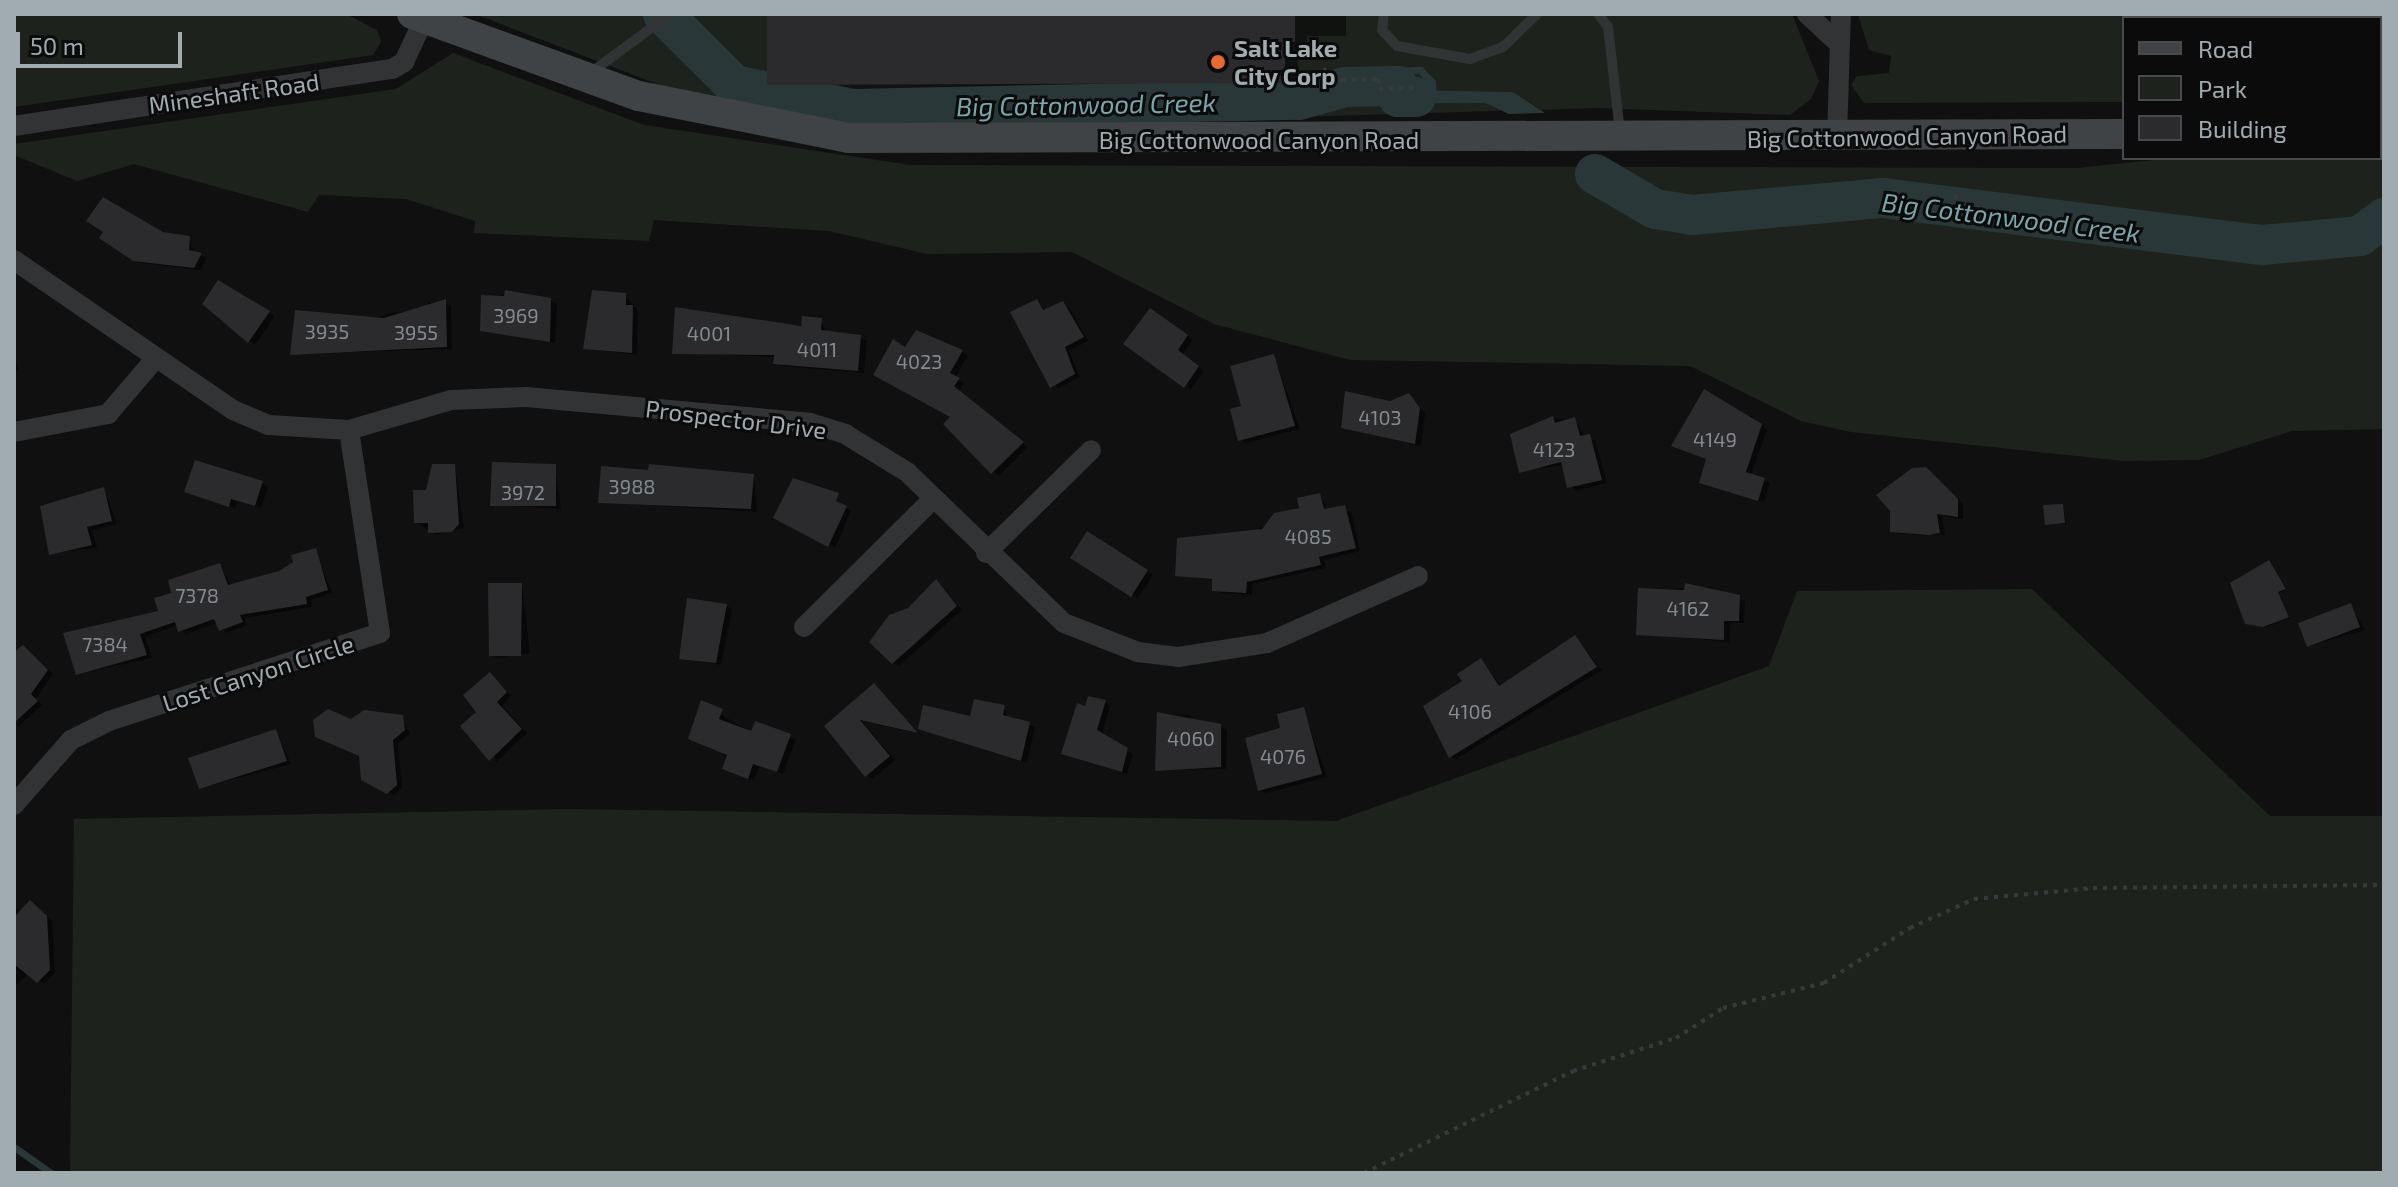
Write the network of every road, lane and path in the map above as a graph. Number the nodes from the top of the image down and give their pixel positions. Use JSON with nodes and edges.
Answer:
{"nodes":[{"id":1,"x":670,"y":14,"type":"edge"},
{"id":2,"x":1384,"y":14,"type":"edge"},
{"id":3,"x":1537,"y":14,"type":"edge"},
{"id":4,"x":1598,"y":14,"type":"edge"},
{"id":5,"x":1807,"y":14,"type":"edge"},
{"id":6,"x":1841,"y":14,"type":"edge"},
{"id":7,"x":418,"y":16,"type":"edge"},
{"id":8,"x":1835,"y":40,"type":"junction"},
{"id":9,"x":1323,"y":69,"type":"dead end"},
{"id":10,"x":584,"y":77,"type":"junction"},
{"id":11,"x":1414,"y":88,"type":"dead end"},
{"id":12,"x":14,"y":126,"type":"edge"},
{"id":13,"x":2122,"y":134,"type":"edge"},
{"id":14,"x":1621,"y":138,"type":"junction"},
{"id":15,"x":1837,"y":138,"type":"junction"},
{"id":16,"x":1957,"y":188,"type":"dead end"},
{"id":17,"x":1952,"y":219,"type":"dead end"},
{"id":18,"x":14,"y":260,"type":"edge"},
{"id":19,"x":156,"y":358,"type":"junction"},
{"id":20,"x":349,"y":430,"type":"junction"},
{"id":21,"x":14,"y":432,"type":"edge"},
{"id":22,"x":1091,"y":450,"type":"dead end"},
{"id":23,"x":933,"y":499,"type":"junction"},
{"id":24,"x":986,"y":553,"type":"junction"},
{"id":25,"x":1418,"y":576,"type":"dead end"},
{"id":26,"x":804,"y":627,"type":"dead end"},
{"id":27,"x":14,"y":805,"type":"edge"},
{"id":28,"x":2384,"y":885,"type":"edge"},
{"id":29,"x":1364,"y":1173,"type":"edge"}],
"edges":[{"from":1,"to":10,"type":"lane"},
{"from":2,"to":3,"type":"lane"},
{"from":4,"to":14,"type":"lane"},
{"from":5,"to":8,"type":"street"},
{"from":6,"to":8,"type":"street"},
{"from":7,"to":10,"type":"main road","name":"Big Cottonwood Canyon Road"},
{"from":7,"to":12,"type":"street","name":"Mineshaft Road"},
{"from":8,"to":15,"type":"street"},
{"from":9,"to":11,"type":"path"},
{"from":10,"to":14,"type":"main road","name":"Big Cottonwood Canyon Road"},
{"from":13,"to":15,"type":"main road","name":"Big Cottonwood Canyon Road"},
{"from":14,"to":15,"type":"main road","name":"Big Cottonwood Canyon Road"},
{"from":16,"to":17,"type":"path"},
{"from":18,"to":19,"type":"street","name":"Prospector Drive"},
{"from":19,"to":20,"type":"street","name":"Prospector Drive"},
{"from":19,"to":21,"type":"street"},
{"from":20,"to":23,"type":"street","name":"Prospector Drive"},
{"from":20,"to":27,"type":"street","name":"Lost Canyon Circle"},
{"from":22,"to":24,"type":"street"},
{"from":23,"to":24,"type":"street","name":"Prospector Drive"},
{"from":23,"to":26,"type":"street"},
{"from":24,"to":25,"type":"street","name":"Prospector Drive"},
{"from":28,"to":29,"type":"path"}]}
